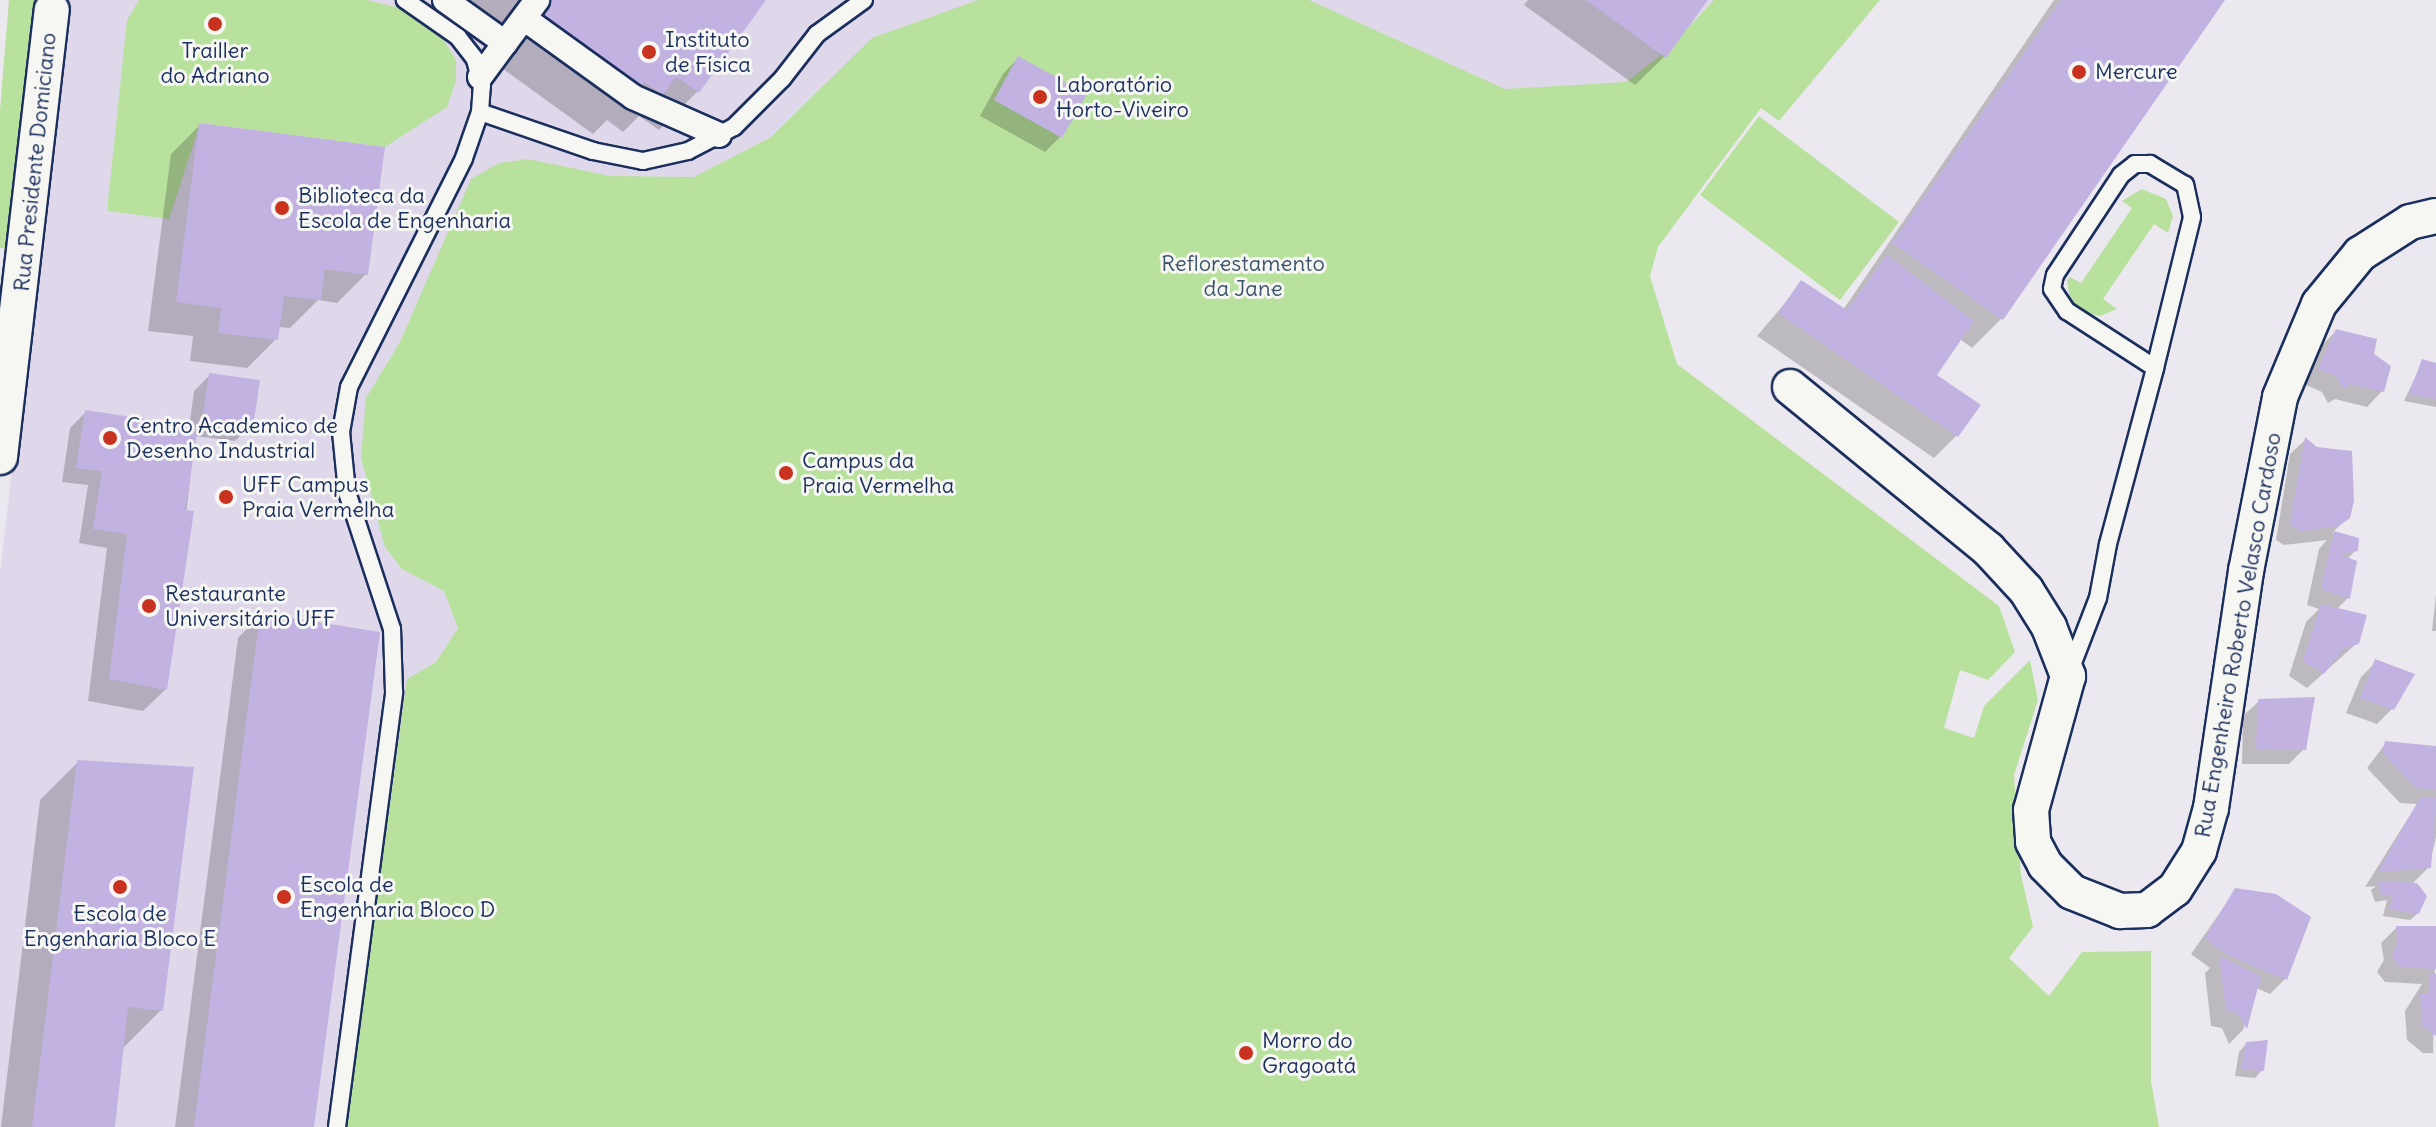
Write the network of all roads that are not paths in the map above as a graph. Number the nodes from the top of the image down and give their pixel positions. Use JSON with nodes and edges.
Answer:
{"nodes":[{"id":1,"x":405,"y":0,"type":"edge"},
{"id":2,"x":445,"y":0,"type":"edge"},
{"id":3,"x":864,"y":0,"type":"edge"},
{"id":4,"x":52,"y":10,"type":"dead end"},
{"id":5,"x":531,"y":10,"type":"edge"},
{"id":6,"x":505,"y":43,"type":"junction"},
{"id":7,"x":480,"y":77,"type":"junction"},
{"id":8,"x":480,"y":112,"type":"junction"},
{"id":9,"x":719,"y":135,"type":"junction"},
{"id":10,"x":2436,"y":216,"type":"edge"},
{"id":11,"x":11,"y":277,"type":"edge"},
{"id":12,"x":2155,"y":368,"type":"junction"},
{"id":13,"x":1790,"y":387,"type":"dead end"},
{"id":14,"x":0,"y":457,"type":"edge"},
{"id":15,"x":2068,"y":676,"type":"junction"},
{"id":16,"x":337,"y":1127,"type":"edge"}],
"edges":[{"from":1,"to":7,"type":"lane"},
{"from":2,"to":6,"type":"street"},
{"from":3,"to":9,"type":"lane"},
{"from":4,"to":11,"type":"street","name":"Rua Presidente Domiciano"},
{"from":5,"to":6,"type":"street"},
{"from":5,"to":9,"type":"street"},
{"from":6,"to":7,"type":"street"},
{"from":7,"to":8,"type":"lane"},
{"from":8,"to":9,"type":"lane"},
{"from":8,"to":16,"type":"lane"},
{"from":10,"to":15,"type":"street","name":"Rua Engenheiro Roberto Velasco Cardoso"},
{"from":11,"to":14,"type":"street","name":"Rua Presidente Domiciano"},
{"from":12,"to":12,"type":"lane"},
{"from":12,"to":15,"type":"lane"},
{"from":13,"to":15,"type":"street"}]}
